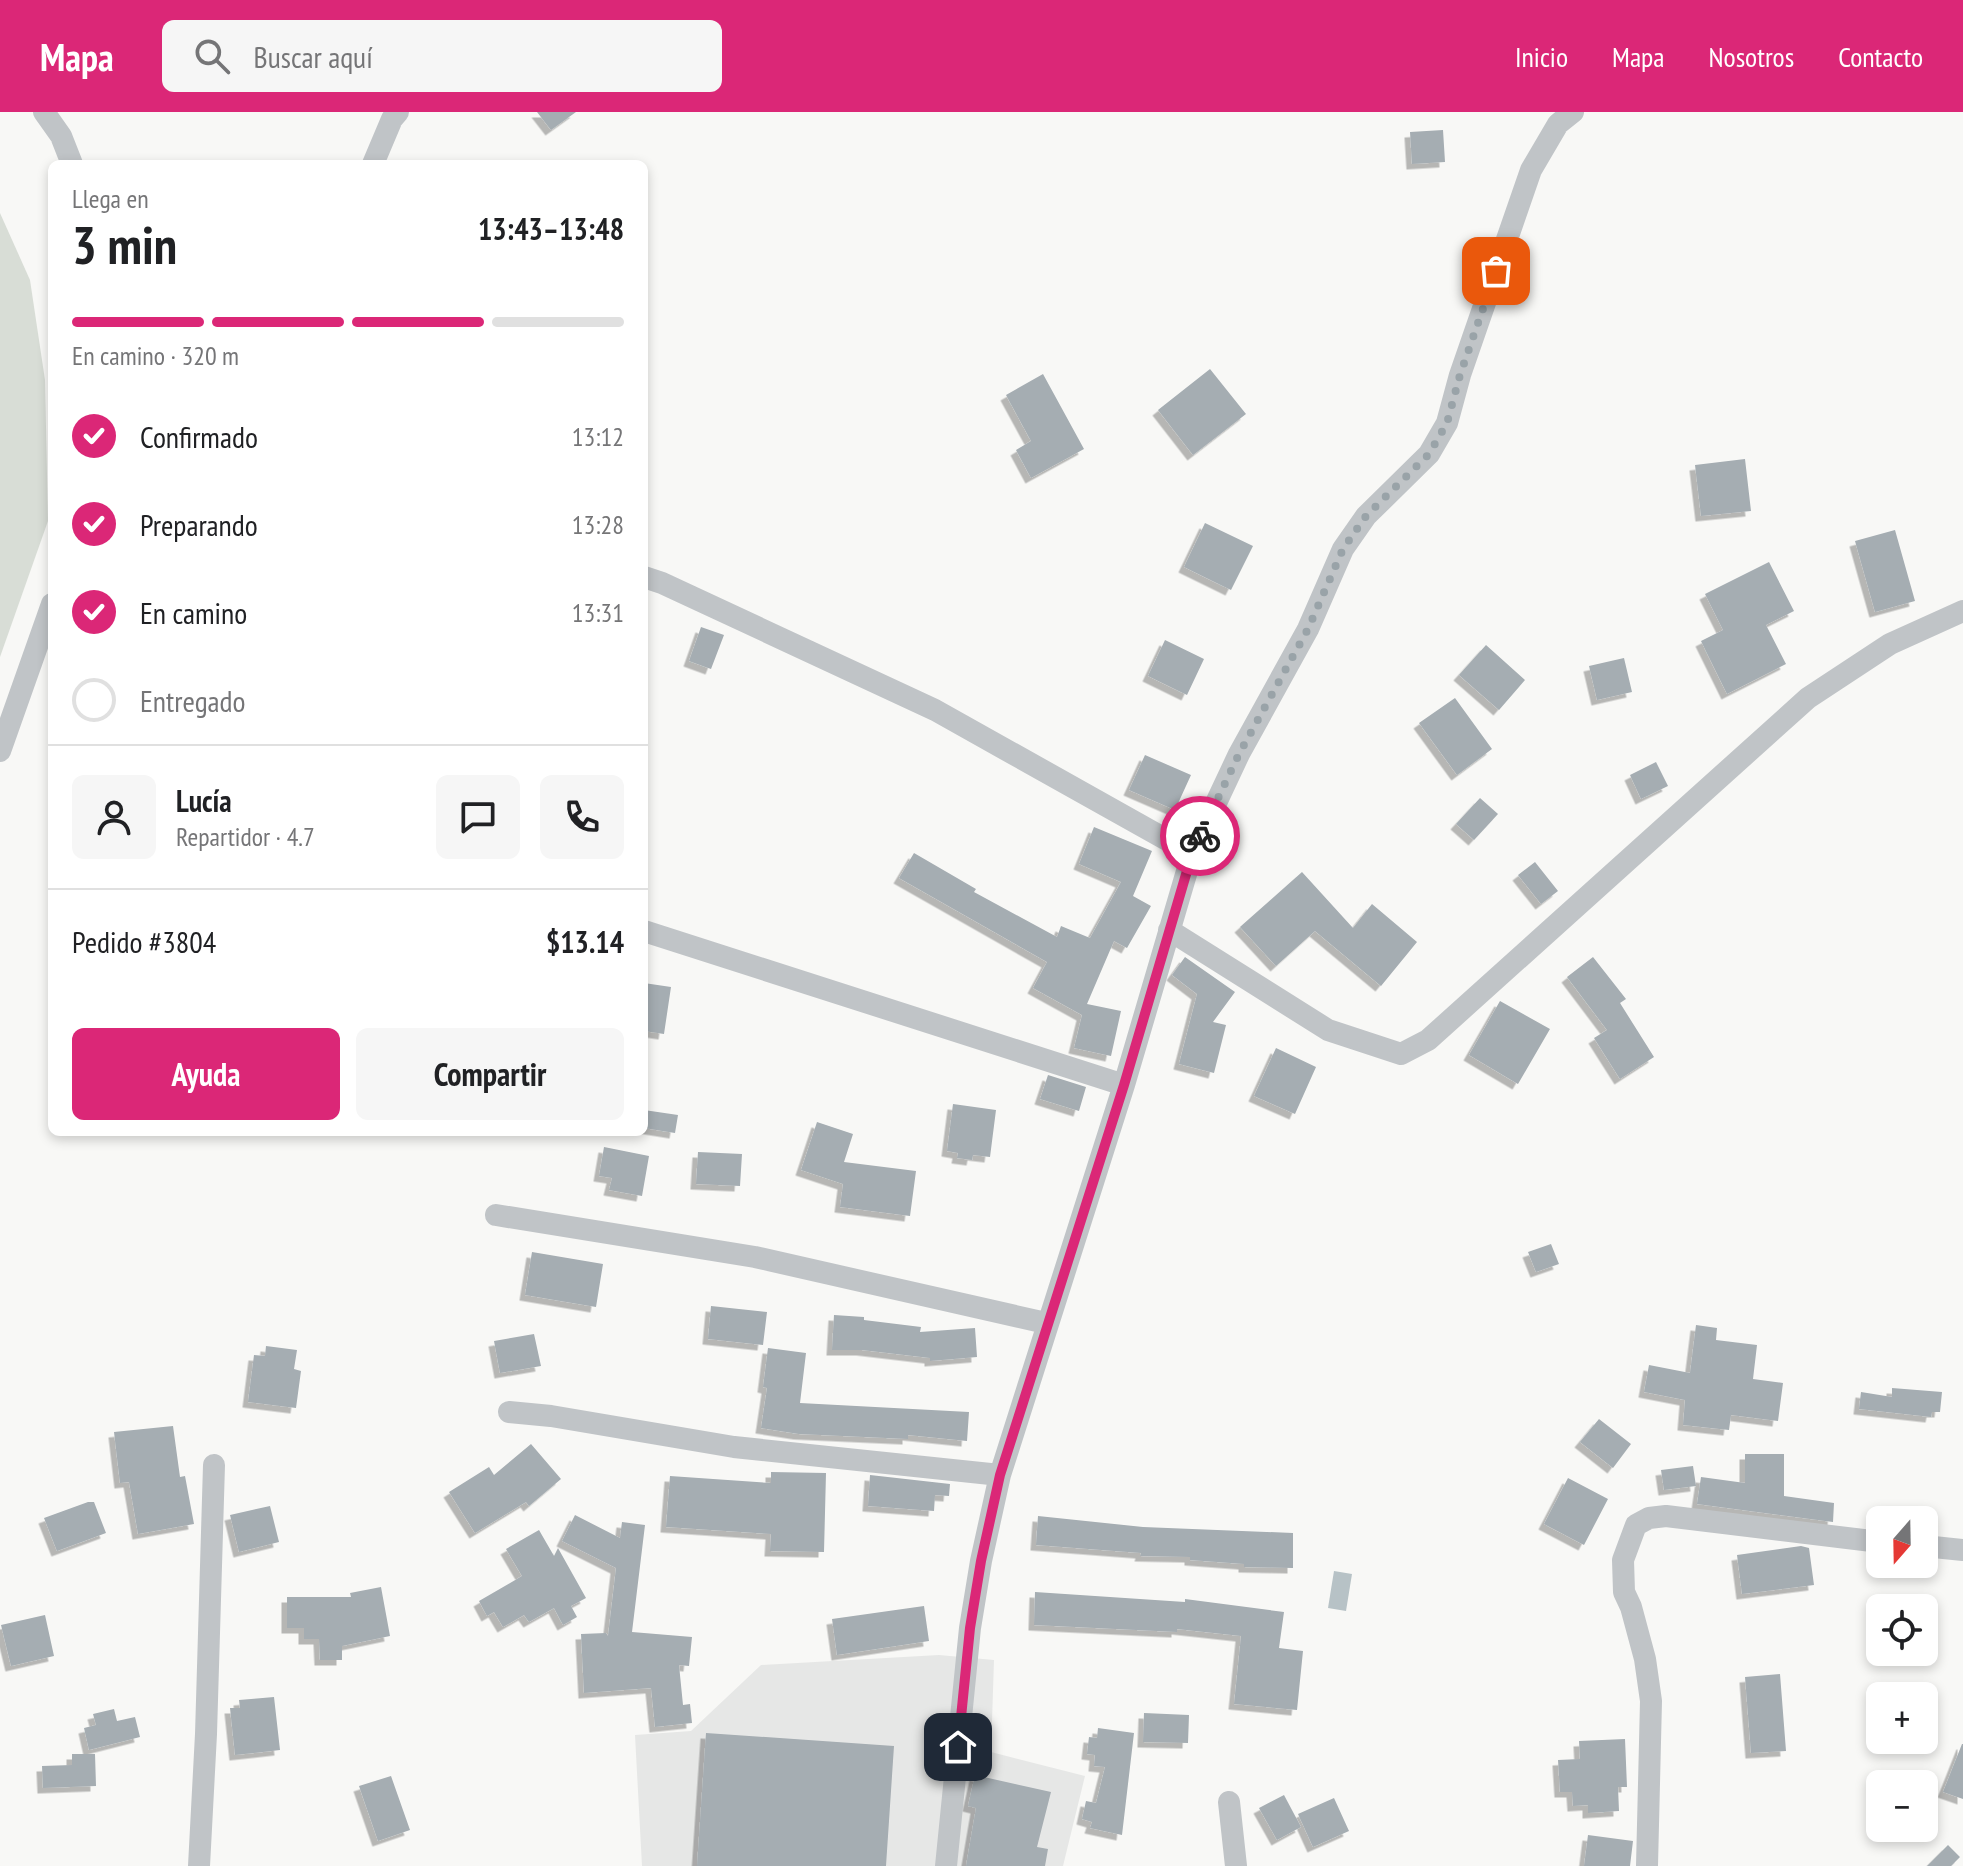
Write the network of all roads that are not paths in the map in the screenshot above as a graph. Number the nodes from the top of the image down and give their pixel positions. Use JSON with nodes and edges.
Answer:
{"nodes":[{"id":1,"x":44,"y":112,"type":"edge"},
{"id":2,"x":398,"y":112,"type":"edge"},
{"id":3,"x":1573,"y":112,"type":"edge"},
{"id":4,"x":70,"y":160,"type":"edge"},
{"id":5,"x":375,"y":160,"type":"edge"},
{"id":6,"x":648,"y":578,"type":"edge"},
{"id":7,"x":1963,"y":611,"type":"edge"},
{"id":8,"x":48,"y":615,"type":"edge"},
{"id":9,"x":0,"y":751,"type":"edge"},
{"id":10,"x":1192,"y":854,"type":"junction"},
{"id":11,"x":1169,"y":930,"type":"junction"},
{"id":12,"x":648,"y":932,"type":"edge"},
{"id":13,"x":1124,"y":1085,"type":"junction"},
{"id":14,"x":496,"y":1215,"type":"dead end"},
{"id":15,"x":1046,"y":1323,"type":"junction"},
{"id":16,"x":509,"y":1412,"type":"dead end"},
{"id":17,"x":214,"y":1465,"type":"dead end"},
{"id":18,"x":1000,"y":1475,"type":"junction"},
{"id":19,"x":1866,"y":1540,"type":"edge"},
{"id":20,"x":1938,"y":1547,"type":"edge"},
{"id":21,"x":1963,"y":1550,"type":"edge"},
{"id":22,"x":1229,"y":1802,"type":"dead end"},
{"id":23,"x":199,"y":1866,"type":"edge"},
{"id":24,"x":946,"y":1866,"type":"edge"},
{"id":25,"x":1236,"y":1866,"type":"edge"},
{"id":26,"x":1647,"y":1866,"type":"edge"}],
"edges":[{"from":1,"to":4,"type":"street"},
{"from":2,"to":5,"type":"street"},
{"from":3,"to":10,"type":"street"},
{"from":6,"to":10,"type":"street"},
{"from":7,"to":11,"type":"street"},
{"from":8,"to":9,"type":"street"},
{"from":10,"to":11,"type":"street"},
{"from":11,"to":13,"type":"street"},
{"from":12,"to":13,"type":"street"},
{"from":13,"to":15,"type":"street"},
{"from":14,"to":15,"type":"street"},
{"from":15,"to":18,"type":"street"},
{"from":16,"to":18,"type":"street"},
{"from":17,"to":23,"type":"street"},
{"from":18,"to":24,"type":"street"},
{"from":19,"to":26,"type":"street"},
{"from":20,"to":21,"type":"street"},
{"from":22,"to":25,"type":"street"}]}
